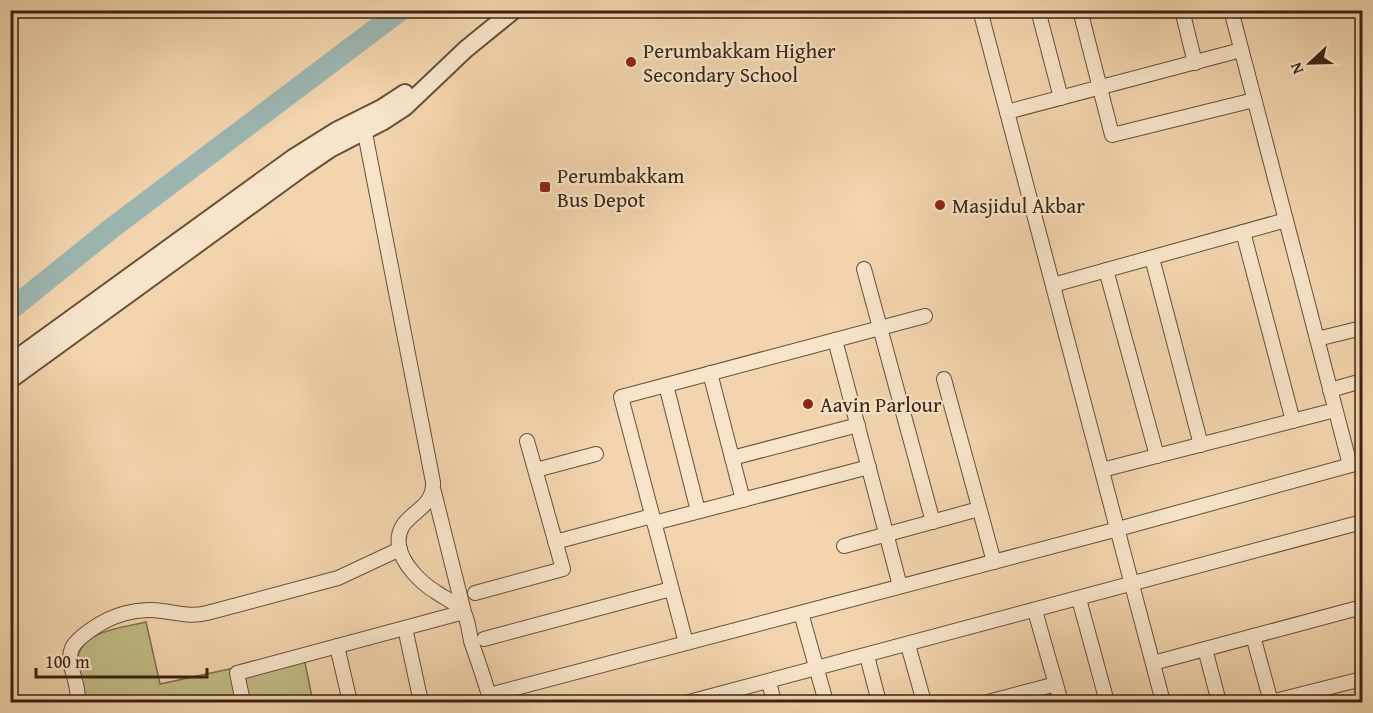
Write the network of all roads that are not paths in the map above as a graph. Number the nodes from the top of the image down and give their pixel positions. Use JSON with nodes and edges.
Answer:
{"nodes":[{"id":1,"x":495,"y":10,"type":"edge"},
{"id":2,"x":514,"y":10,"type":"edge"},
{"id":3,"x":980,"y":10,"type":"edge"},
{"id":4,"x":1038,"y":10,"type":"edge"},
{"id":5,"x":1080,"y":10,"type":"edge"},
{"id":6,"x":1182,"y":10,"type":"edge"},
{"id":7,"x":1231,"y":10,"type":"edge"},
{"id":8,"x":1241,"y":50,"type":"junction"},
{"id":9,"x":1195,"y":63,"type":"junction"},
{"id":10,"x":1100,"y":87,"type":"junction"},
{"id":11,"x":1061,"y":98,"type":"junction"},
{"id":12,"x":1254,"y":100,"type":"junction"},
{"id":13,"x":1007,"y":112,"type":"junction"},
{"id":14,"x":364,"y":125,"type":"junction"},
{"id":15,"x":1286,"y":220,"type":"junction"},
{"id":16,"x":1243,"y":232,"type":"junction"},
{"id":17,"x":1152,"y":258,"type":"junction"},
{"id":18,"x":864,"y":269,"type":"dead end"},
{"id":19,"x":1106,"y":270,"type":"junction"},
{"id":20,"x":1053,"y":285,"type":"junction"},
{"id":21,"x":925,"y":316,"type":"dead end"},
{"id":22,"x":880,"y":328,"type":"junction"},
{"id":23,"x":1362,"y":328,"type":"edge"},
{"id":24,"x":1317,"y":339,"type":"junction"},
{"id":25,"x":835,"y":340,"type":"junction"},
{"id":26,"x":10,"y":363,"type":"edge"},
{"id":27,"x":710,"y":373,"type":"junction"},
{"id":28,"x":944,"y":379,"type":"dead end"},
{"id":29,"x":10,"y":380,"type":"edge"},
{"id":30,"x":1362,"y":381,"type":"edge"},
{"id":31,"x":666,"y":385,"type":"junction"},
{"id":32,"x":1330,"y":390,"type":"junction"},
{"id":33,"x":1335,"y":410,"type":"junction"},
{"id":34,"x":1293,"y":421,"type":"junction"},
{"id":35,"x":858,"y":425,"type":"junction"},
{"id":36,"x":527,"y":441,"type":"dead end"},
{"id":37,"x":1201,"y":445,"type":"junction"},
{"id":38,"x":596,"y":454,"type":"dead end"},
{"id":39,"x":1157,"y":456,"type":"junction"},
{"id":40,"x":732,"y":458,"type":"junction"},
{"id":41,"x":1356,"y":463,"type":"edge"},
{"id":42,"x":869,"y":467,"type":"junction"},
{"id":43,"x":536,"y":470,"type":"junction"},
{"id":44,"x":1102,"y":470,"type":"junction"},
{"id":45,"x":434,"y":492,"type":"junction"},
{"id":46,"x":743,"y":500,"type":"junction"},
{"id":47,"x":979,"y":509,"type":"junction"},
{"id":48,"x":698,"y":511,"type":"junction"},
{"id":49,"x":653,"y":520,"type":"junction"},
{"id":50,"x":933,"y":522,"type":"junction"},
{"id":51,"x":1362,"y":522,"type":"edge"},
{"id":52,"x":1118,"y":529,"type":"junction"},
{"id":53,"x":886,"y":534,"type":"junction"},
{"id":54,"x":555,"y":542,"type":"junction"},
{"id":55,"x":844,"y":546,"type":"dead end"},
{"id":56,"x":399,"y":549,"type":"junction"},
{"id":57,"x":993,"y":562,"type":"junction"},
{"id":58,"x":1132,"y":585,"type":"junction"},
{"id":59,"x":900,"y":586,"type":"junction"},
{"id":60,"x":671,"y":589,"type":"junction"},
{"id":61,"x":475,"y":593,"type":"dead end"},
{"id":62,"x":1079,"y":599,"type":"junction"},
{"id":63,"x":1362,"y":607,"type":"edge"},
{"id":64,"x":1035,"y":611,"type":"junction"},
{"id":65,"x":464,"y":612,"type":"junction"},
{"id":66,"x":801,"y":613,"type":"junction"},
{"id":67,"x":405,"y":628,"type":"junction"},
{"id":68,"x":1253,"y":636,"type":"junction"},
{"id":69,"x":484,"y":639,"type":"dead end"},
{"id":70,"x":686,"y":643,"type":"junction"},
{"id":71,"x":908,"y":645,"type":"junction"},
{"id":72,"x":337,"y":646,"type":"junction"},
{"id":73,"x":1205,"y":649,"type":"junction"},
{"id":74,"x":867,"y":656,"type":"junction"},
{"id":75,"x":1153,"y":663,"type":"junction"},
{"id":76,"x":817,"y":669,"type":"junction"},
{"id":77,"x":1362,"y":679,"type":"edge"},
{"id":78,"x":769,"y":682,"type":"junction"},
{"id":79,"x":1056,"y":684,"type":"junction"},
{"id":80,"x":723,"y":698,"type":"edge"},
{"id":81,"x":490,"y":699,"type":"edge"},
{"id":82,"x":77,"y":702,"type":"edge"},
{"id":83,"x":243,"y":702,"type":"edge"},
{"id":84,"x":350,"y":702,"type":"edge"},
{"id":85,"x":421,"y":702,"type":"edge"},
{"id":86,"x":689,"y":702,"type":"edge"},
{"id":87,"x":774,"y":702,"type":"edge"},
{"id":88,"x":825,"y":702,"type":"edge"},
{"id":89,"x":879,"y":702,"type":"edge"},
{"id":90,"x":924,"y":702,"type":"edge"},
{"id":91,"x":988,"y":702,"type":"edge"},
{"id":92,"x":1061,"y":702,"type":"edge"},
{"id":93,"x":1107,"y":702,"type":"edge"},
{"id":94,"x":1163,"y":702,"type":"edge"},
{"id":95,"x":1219,"y":702,"type":"edge"},
{"id":96,"x":1271,"y":702,"type":"edge"}],
"edges":[{"from":1,"to":14,"type":"street"},
{"from":2,"to":14,"type":"street"},
{"from":3,"to":13,"type":"street"},
{"from":4,"to":11,"type":"street"},
{"from":5,"to":10,"type":"street"},
{"from":6,"to":9,"type":"street"},
{"from":7,"to":8,"type":"street"},
{"from":8,"to":9,"type":"street"},
{"from":8,"to":12,"type":"street"},
{"from":9,"to":10,"type":"street"},
{"from":10,"to":11,"type":"street"},
{"from":10,"to":12,"type":"street"},
{"from":11,"to":13,"type":"street"},
{"from":12,"to":15,"type":"street"},
{"from":13,"to":20,"type":"street"},
{"from":14,"to":26,"type":"street"},
{"from":14,"to":29,"type":"street"},
{"from":14,"to":45,"type":"street"},
{"from":15,"to":16,"type":"street"},
{"from":15,"to":24,"type":"street"},
{"from":16,"to":17,"type":"street"},
{"from":16,"to":34,"type":"street"},
{"from":17,"to":19,"type":"street"},
{"from":17,"to":37,"type":"street"},
{"from":18,"to":22,"type":"street"},
{"from":19,"to":20,"type":"street"},
{"from":19,"to":39,"type":"street"},
{"from":20,"to":44,"type":"street"},
{"from":21,"to":22,"type":"street"},
{"from":22,"to":25,"type":"street"},
{"from":22,"to":50,"type":"street"},
{"from":23,"to":24,"type":"street"},
{"from":24,"to":32,"type":"street"},
{"from":25,"to":27,"type":"street"},
{"from":25,"to":35,"type":"street"},
{"from":27,"to":31,"type":"street"},
{"from":27,"to":40,"type":"street"},
{"from":28,"to":47,"type":"street"},
{"from":30,"to":32,"type":"street"},
{"from":31,"to":48,"type":"street"},
{"from":31,"to":49,"type":"street"},
{"from":32,"to":33,"type":"street"},
{"from":33,"to":34,"type":"street"},
{"from":33,"to":41,"type":"street"},
{"from":34,"to":37,"type":"street"},
{"from":35,"to":40,"type":"street"},
{"from":35,"to":42,"type":"street"},
{"from":36,"to":43,"type":"street"},
{"from":37,"to":39,"type":"street"},
{"from":38,"to":43,"type":"street"},
{"from":39,"to":44,"type":"street"},
{"from":40,"to":46,"type":"street"},
{"from":41,"to":52,"type":"street"},
{"from":42,"to":46,"type":"street"},
{"from":42,"to":53,"type":"street"},
{"from":43,"to":54,"type":"street"},
{"from":44,"to":52,"type":"street"},
{"from":45,"to":56,"type":"street"},
{"from":45,"to":65,"type":"street"},
{"from":46,"to":48,"type":"street"},
{"from":47,"to":50,"type":"street"},
{"from":47,"to":57,"type":"street"},
{"from":48,"to":49,"type":"street"},
{"from":49,"to":54,"type":"street"},
{"from":49,"to":60,"type":"street"},
{"from":50,"to":53,"type":"street"},
{"from":51,"to":58,"type":"street"},
{"from":52,"to":57,"type":"street"},
{"from":52,"to":58,"type":"street"},
{"from":53,"to":55,"type":"street"},
{"from":53,"to":59,"type":"street"},
{"from":54,"to":61,"type":"street"},
{"from":56,"to":65,"type":"street"},
{"from":56,"to":82,"type":"street"},
{"from":57,"to":59,"type":"street"},
{"from":58,"to":62,"type":"street"},
{"from":58,"to":75,"type":"street"},
{"from":59,"to":66,"type":"street"},
{"from":60,"to":69,"type":"street"},
{"from":60,"to":70,"type":"street"},
{"from":62,"to":64,"type":"street"},
{"from":62,"to":93,"type":"street"},
{"from":63,"to":68,"type":"street"},
{"from":64,"to":71,"type":"street"},
{"from":64,"to":79,"type":"street"},
{"from":65,"to":67,"type":"street"},
{"from":65,"to":81,"type":"street"},
{"from":66,"to":70,"type":"street"},
{"from":66,"to":76,"type":"street"},
{"from":67,"to":72,"type":"street"},
{"from":67,"to":85,"type":"street"},
{"from":68,"to":73,"type":"street"},
{"from":68,"to":96,"type":"street"},
{"from":70,"to":81,"type":"street"},
{"from":71,"to":74,"type":"street"},
{"from":71,"to":90,"type":"street"},
{"from":72,"to":83,"type":"street"},
{"from":72,"to":84,"type":"street"},
{"from":73,"to":75,"type":"street"},
{"from":73,"to":95,"type":"street"},
{"from":74,"to":76,"type":"street"},
{"from":74,"to":89,"type":"street"},
{"from":75,"to":94,"type":"street"},
{"from":76,"to":78,"type":"street"},
{"from":76,"to":88,"type":"street"},
{"from":77,"to":96,"type":"street"},
{"from":78,"to":80,"type":"street"},
{"from":78,"to":87,"type":"street"},
{"from":79,"to":91,"type":"street"},
{"from":79,"to":92,"type":"street"},
{"from":80,"to":86,"type":"street"}]}
